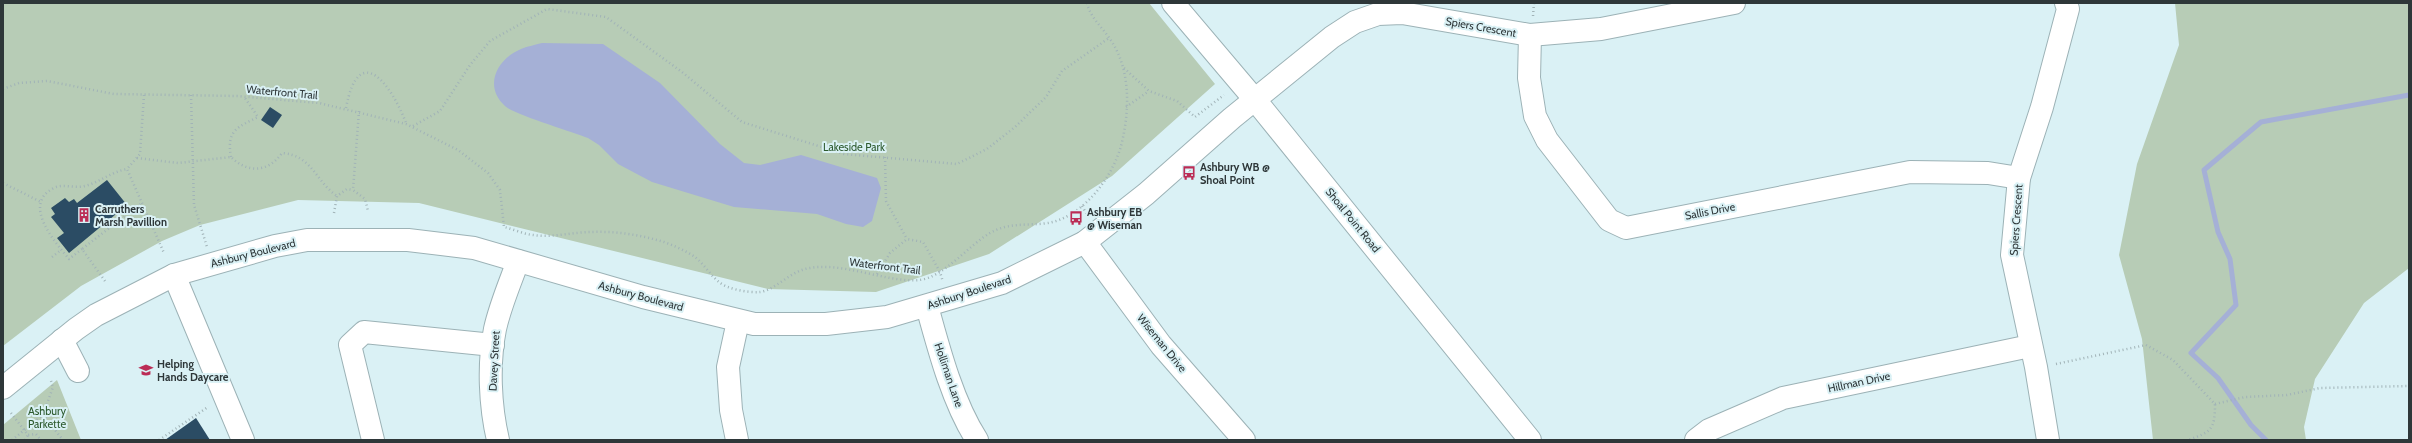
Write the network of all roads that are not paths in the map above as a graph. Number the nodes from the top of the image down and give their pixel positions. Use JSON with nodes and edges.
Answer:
{"nodes":[{"id":1,"x":1173,"y":3,"type":"edge"},
{"id":2,"x":1734,"y":3,"type":"edge"},
{"id":3,"x":2066,"y":3,"type":"edge"},
{"id":4,"x":1530,"y":35,"type":"junction"},
{"id":5,"x":1256,"y":101,"type":"junction"},
{"id":6,"x":2019,"y":178,"type":"junction"},
{"id":7,"x":1084,"y":242,"type":"junction"},
{"id":8,"x":518,"y":261,"type":"junction"},
{"id":9,"x":174,"y":275,"type":"junction"},
{"id":10,"x":927,"y":306,"type":"junction"},
{"id":11,"x":738,"y":321,"type":"junction"},
{"id":12,"x":62,"y":340,"type":"junction"},
{"id":13,"x":493,"y":345,"type":"junction"},
{"id":14,"x":2030,"y":346,"type":"junction"},
{"id":15,"x":78,"y":371,"type":"dead end"},
{"id":16,"x":3,"y":388,"type":"edge"},
{"id":17,"x":244,"y":440,"type":"edge"},
{"id":18,"x":373,"y":440,"type":"edge"},
{"id":19,"x":498,"y":440,"type":"edge"},
{"id":20,"x":737,"y":440,"type":"edge"},
{"id":21,"x":977,"y":440,"type":"edge"},
{"id":22,"x":1244,"y":440,"type":"edge"},
{"id":23,"x":1530,"y":440,"type":"edge"},
{"id":24,"x":1696,"y":440,"type":"edge"},
{"id":25,"x":2048,"y":440,"type":"edge"}],
"edges":[{"from":1,"to":5,"type":"street","name":"Shoal Point Road"},
{"from":2,"to":4,"type":"street","name":"Spiers Crescent"},
{"from":3,"to":6,"type":"street","name":"Spiers Crescent"},
{"from":4,"to":5,"type":"street","name":"Spiers Crescent"},
{"from":4,"to":6,"type":"street","name":"Sallis Drive"},
{"from":5,"to":7,"type":"street","name":"Ashbury Boulevard"},
{"from":5,"to":23,"type":"street","name":"Shoal Point Road"},
{"from":6,"to":14,"type":"street","name":"Spiers Crescent"},
{"from":7,"to":10,"type":"street","name":"Ashbury Boulevard"},
{"from":7,"to":22,"type":"street","name":"Wiseman Drive"},
{"from":8,"to":9,"type":"street","name":"Ashbury Boulevard"},
{"from":8,"to":11,"type":"street","name":"Ashbury Boulevard"},
{"from":8,"to":13,"type":"street","name":"Davey Street"},
{"from":9,"to":12,"type":"street","name":"Ashbury Boulevard"},
{"from":9,"to":17,"type":"street"},
{"from":10,"to":11,"type":"street","name":"Ashbury Boulevard"},
{"from":10,"to":21,"type":"street","name":"Holliman Lane"},
{"from":11,"to":20,"type":"street"},
{"from":12,"to":15,"type":"street"},
{"from":12,"to":16,"type":"street","name":"Ashbury Boulevard"},
{"from":13,"to":18,"type":"street"},
{"from":13,"to":19,"type":"street","name":"Davey Street"},
{"from":14,"to":24,"type":"street","name":"Hillman Drive"},
{"from":14,"to":25,"type":"street","name":"Spiers Crescent"}]}
